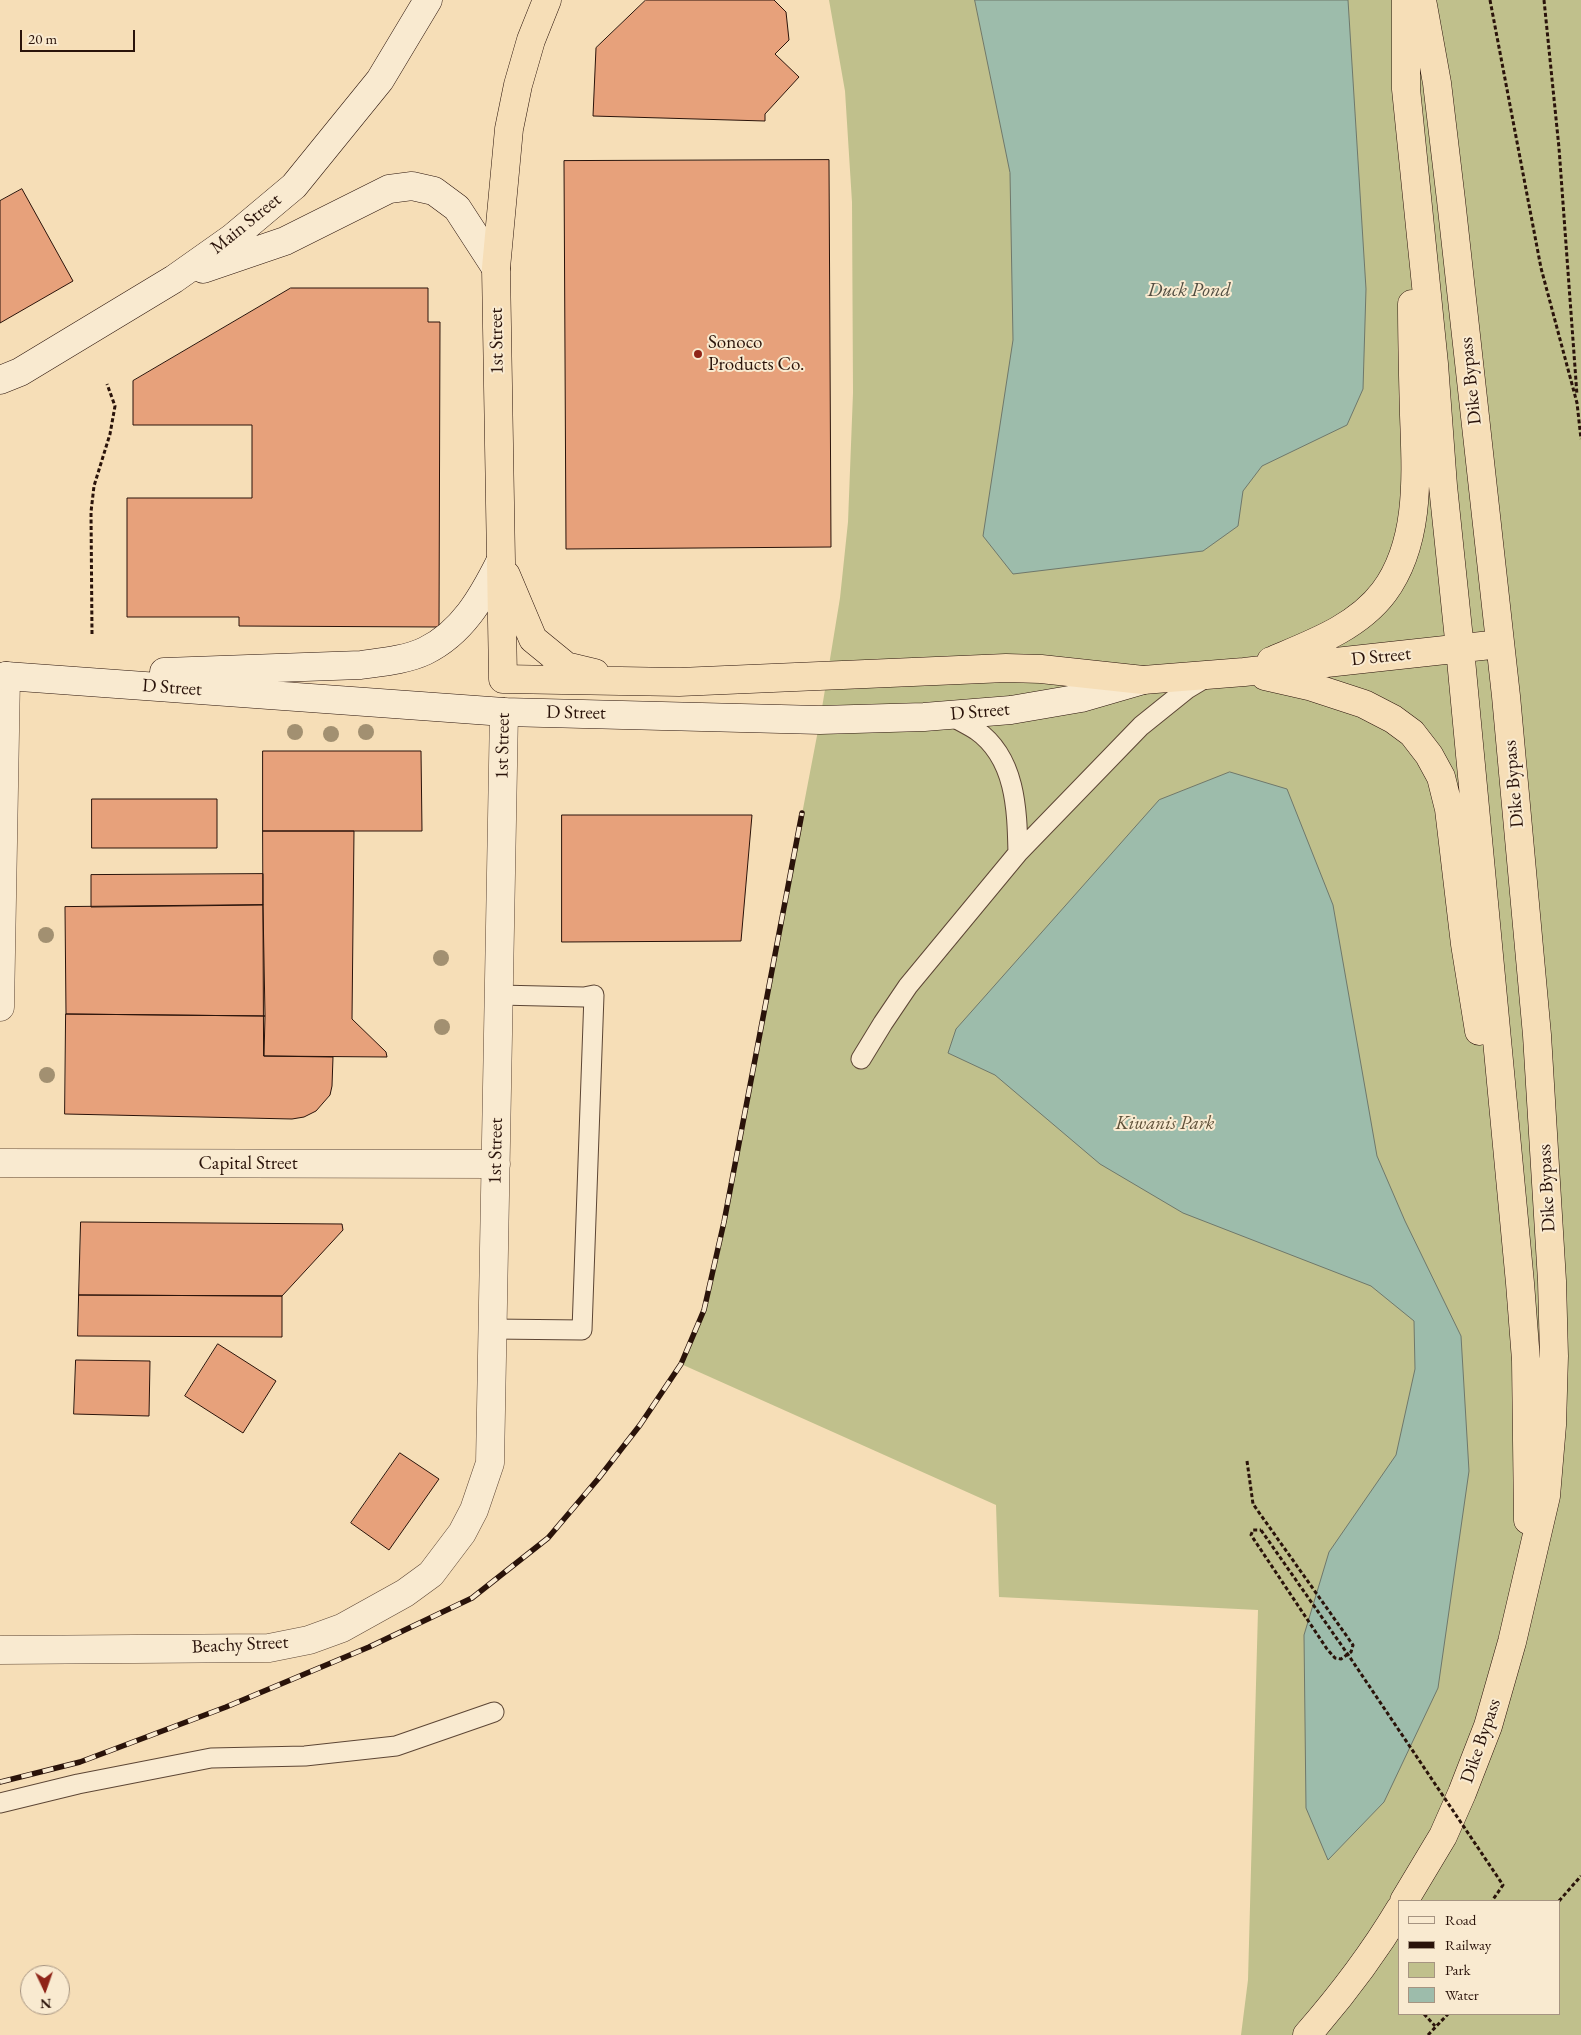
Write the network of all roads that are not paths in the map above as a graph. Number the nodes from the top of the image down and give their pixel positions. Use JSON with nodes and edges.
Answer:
{"nodes":[{"id":1,"x":428,"y":0,"type":"edge"},
{"id":2,"x":547,"y":0,"type":"edge"},
{"id":3,"x":1406,"y":0,"type":"edge"},
{"id":4,"x":1422,"y":0,"type":"edge"},
{"id":5,"x":1406,"y":88,"type":"junction"},
{"id":6,"x":496,"y":268,"type":"junction"},
{"id":7,"x":174,"y":278,"type":"junction"},
{"id":8,"x":0,"y":380,"type":"edge"},
{"id":9,"x":500,"y":562,"type":"junction"},
{"id":10,"x":1500,"y":644,"type":"junction"},
{"id":11,"x":1460,"y":649,"type":"junction"},
{"id":12,"x":1244,"y":672,"type":"junction"},
{"id":13,"x":1210,"y":675,"type":"junction"},
{"id":14,"x":3,"y":676,"type":"edge"},
{"id":15,"x":503,"y":679,"type":"junction"},
{"id":16,"x":1143,"y":680,"type":"junction"},
{"id":17,"x":634,"y":682,"type":"junction"},
{"id":18,"x":504,"y":712,"type":"junction"},
{"id":19,"x":949,"y":715,"type":"junction"},
{"id":20,"x":1018,"y":852,"type":"junction"},
{"id":21,"x":499,"y":995,"type":"junction"},
{"id":22,"x":0,"y":1007,"type":"edge"},
{"id":23,"x":861,"y":1059,"type":"dead end"},
{"id":24,"x":0,"y":1163,"type":"edge"},
{"id":25,"x":496,"y":1164,"type":"junction"},
{"id":26,"x":1520,"y":1283,"type":"junction"},
{"id":27,"x":493,"y":1329,"type":"junction"},
{"id":28,"x":479,"y":1496,"type":"joint"},
{"id":29,"x":1528,"y":1570,"type":"junction"},
{"id":30,"x":0,"y":1650,"type":"edge"},
{"id":31,"x":494,"y":1712,"type":"dead end"},
{"id":32,"x":0,"y":1803,"type":"edge"},
{"id":33,"x":1405,"y":1900,"type":"edge"},
{"id":34,"x":1398,"y":1912,"type":"edge"},
{"id":35,"x":1307,"y":2035,"type":"edge"}],
"edges":[{"from":1,"to":7,"type":"main road","name":"Main Street"},
{"from":2,"to":6,"type":"highway","name":"1st Street"},
{"from":3,"to":5,"type":"highway","name":"Dike Bypass"},
{"from":4,"to":10,"type":"highway","name":"Dike Bypass"},
{"from":5,"to":11,"type":"highway","name":"Dike Bypass"},
{"from":5,"to":12,"type":"highway"},
{"from":6,"to":7,"type":"main road"},
{"from":6,"to":9,"type":"highway","name":"1st Street"},
{"from":7,"to":8,"type":"main road","name":"Main Street"},
{"from":9,"to":14,"type":"main road","name":"D Street"},
{"from":9,"to":15,"type":"highway","name":"1st Street"},
{"from":9,"to":17,"type":"highway"},
{"from":10,"to":11,"type":"highway","name":"D Street"},
{"from":10,"to":29,"type":"highway","name":"Dike Bypass"},
{"from":11,"to":12,"type":"highway","name":"D Street"},
{"from":11,"to":26,"type":"highway","name":"Dike Bypass"},
{"from":12,"to":13,"type":"highway","name":"D Street"},
{"from":12,"to":26,"type":"highway"},
{"from":13,"to":16,"type":"highway","name":"D Street"},
{"from":13,"to":20,"type":"lane"},
{"from":14,"to":18,"type":"main road","name":"D Street"},
{"from":14,"to":22,"type":"main road"},
{"from":15,"to":17,"type":"highway","name":"D Street"},
{"from":15,"to":18,"type":"main road","name":"1st Street"},
{"from":16,"to":17,"type":"highway","name":"D Street"},
{"from":16,"to":19,"type":"main road","name":"D Street"},
{"from":18,"to":19,"type":"main road","name":"D Street"},
{"from":18,"to":21,"type":"main road","name":"1st Street"},
{"from":19,"to":20,"type":"lane"},
{"from":20,"to":23,"type":"lane"},
{"from":21,"to":25,"type":"main road","name":"1st Street"},
{"from":21,"to":27,"type":"lane"},
{"from":24,"to":25,"type":"main road","name":"Capital Street"},
{"from":25,"to":27,"type":"main road","name":"1st Street"},
{"from":26,"to":29,"type":"highway","name":"Dike Bypass"},
{"from":27,"to":28,"type":"main road","name":"1st Street"},
{"from":28,"to":30,"type":"main road","name":"Beachy Street"},
{"from":29,"to":33,"type":"highway","name":"Dike Bypass"},
{"from":31,"to":32,"type":"lane"},
{"from":34,"to":35,"type":"highway"}]}
